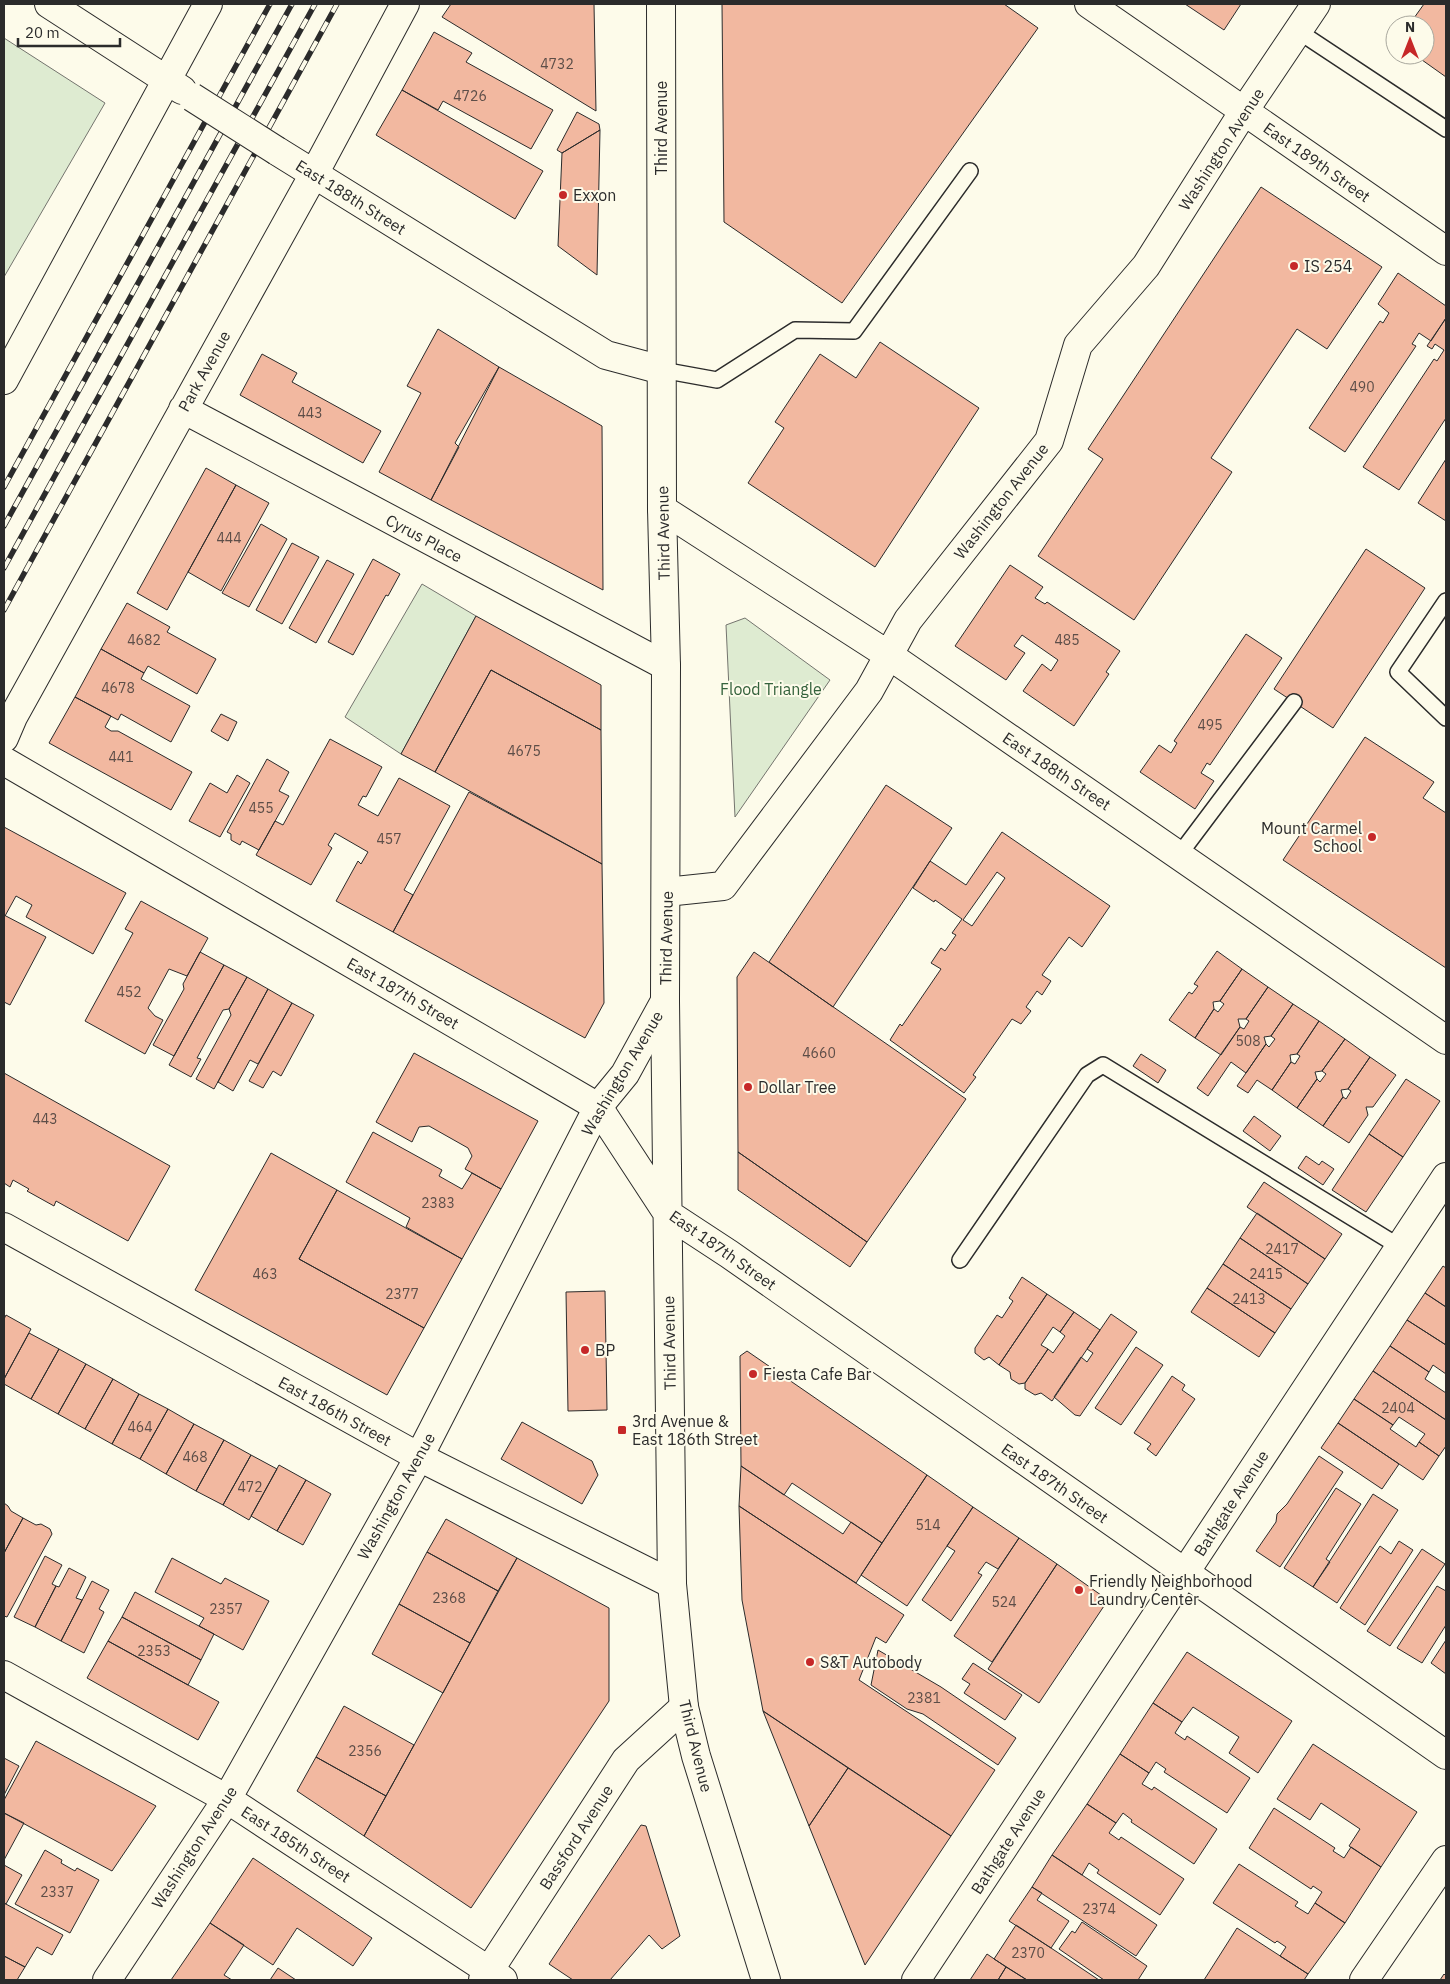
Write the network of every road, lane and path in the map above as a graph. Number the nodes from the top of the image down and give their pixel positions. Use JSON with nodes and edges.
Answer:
{"nodes":[{"id":1,"x":49,"y":4,"type":"edge"},
{"id":2,"x":208,"y":4,"type":"edge"},
{"id":3,"x":661,"y":4,"type":"edge"},
{"id":4,"x":1089,"y":4,"type":"edge"},
{"id":5,"x":1316,"y":4,"type":"edge"},
{"id":6,"x":403,"y":7,"type":"edge"},
{"id":7,"x":1298,"y":31,"type":"junction"},
{"id":8,"x":168,"y":79,"type":"junction"},
{"id":9,"x":1244,"y":111,"type":"junction"},
{"id":10,"x":1446,"y":129,"type":"edge"},
{"id":11,"x":970,"y":171,"type":"dead end"},
{"id":12,"x":314,"y":174,"type":"junction"},
{"id":13,"x":1446,"y":251,"type":"edge"},
{"id":14,"x":662,"y":370,"type":"junction"},
{"id":15,"x":4,"y":380,"type":"edge"},
{"id":16,"x":183,"y":409,"type":"junction"},
{"id":17,"x":662,"y":509,"type":"junction"},
{"id":18,"x":1446,"y":601,"type":"edge"},
{"id":19,"x":890,"y":656,"type":"junction"},
{"id":20,"x":666,"y":666,"type":"junction"},
{"id":21,"x":1294,"y":702,"type":"dead end"},
{"id":22,"x":1446,"y":718,"type":"edge"},
{"id":23,"x":4,"y":738,"type":"edge"},
{"id":24,"x":4,"y":761,"type":"edge"},
{"id":25,"x":1179,"y":855,"type":"junction"},
{"id":26,"x":666,"y":892,"type":"junction"},
{"id":27,"x":665,"y":1001,"type":"junction"},
{"id":28,"x":1446,"y":1040,"type":"edge"},
{"id":29,"x":598,"y":1107,"type":"junction"},
{"id":30,"x":1446,"y":1177,"type":"edge"},
{"id":31,"x":668,"y":1214,"type":"junction"},
{"id":32,"x":4,"y":1227,"type":"edge"},
{"id":33,"x":1400,"y":1247,"type":"junction"},
{"id":34,"x":960,"y":1260,"type":"dead end"},
{"id":35,"x":419,"y":1458,"type":"junction"},
{"id":36,"x":1184,"y":1574,"type":"junction"},
{"id":37,"x":672,"y":1584,"type":"junction"},
{"id":38,"x":4,"y":1675,"type":"edge"},
{"id":39,"x":684,"y":1707,"type":"junction"},
{"id":40,"x":1446,"y":1755,"type":"edge"},
{"id":41,"x":227,"y":1799,"type":"junction"},
{"id":42,"x":1446,"y":1860,"type":"edge"},
{"id":43,"x":492,"y":1977,"type":"edge"},
{"id":44,"x":107,"y":1980,"type":"edge"},
{"id":45,"x":766,"y":1980,"type":"edge"},
{"id":46,"x":916,"y":1980,"type":"edge"},
{"id":47,"x":1364,"y":1980,"type":"edge"}],
"edges":[{"from":1,"to":8,"type":"street","name":"East 188th Street"},
{"from":2,"to":8,"type":"street"},
{"from":3,"to":14,"type":"street","name":"Third Avenue"},
{"from":4,"to":9,"type":"street","name":"East 189th Street"},
{"from":5,"to":7,"type":"street","name":"Washington Avenue"},
{"from":6,"to":12,"type":"street","name":"Park Avenue"},
{"from":7,"to":9,"type":"street","name":"Washington Avenue"},
{"from":7,"to":10,"type":"lane"},
{"from":8,"to":12,"type":"street","name":"East 188th Street","bridge":true},
{"from":8,"to":15,"type":"street"},
{"from":9,"to":13,"type":"street","name":"East 189th Street"},
{"from":9,"to":19,"type":"street","name":"Washington Avenue"},
{"from":11,"to":14,"type":"lane"},
{"from":12,"to":14,"type":"street","name":"East 188th Street"},
{"from":12,"to":16,"type":"street","name":"Park Avenue"},
{"from":14,"to":17,"type":"street","name":"Third Avenue"},
{"from":16,"to":20,"type":"street","name":"Cyrus Place"},
{"from":16,"to":23,"type":"street","name":"Park Avenue"},
{"from":17,"to":19,"type":"street","name":"East 188th Street"},
{"from":17,"to":20,"type":"street","name":"Third Avenue"},
{"from":18,"to":22,"type":"lane"},
{"from":19,"to":25,"type":"street","name":"East 188th Street"},
{"from":19,"to":26,"type":"street","name":"Washington Avenue"},
{"from":20,"to":26,"type":"street","name":"Third Avenue"},
{"from":21,"to":25,"type":"lane"},
{"from":24,"to":29,"type":"street","name":"East 187th Street"},
{"from":25,"to":28,"type":"street","name":"East 188th Street"},
{"from":26,"to":27,"type":"street","name":"Third Avenue"},
{"from":27,"to":29,"type":"street","name":"Washington Avenue"},
{"from":27,"to":31,"type":"street","name":"Third Avenue"},
{"from":29,"to":31,"type":"street","name":"East 187th Street"},
{"from":29,"to":35,"type":"street","name":"Washington Avenue"},
{"from":30,"to":33,"type":"street","name":"Bathgate Avenue"},
{"from":31,"to":36,"type":"street","name":"East 187th Street"},
{"from":31,"to":37,"type":"street","name":"Third Avenue"},
{"from":32,"to":35,"type":"street","name":"East 186th Street"},
{"from":33,"to":34,"type":"lane"},
{"from":33,"to":36,"type":"street","name":"Bathgate Avenue"},
{"from":35,"to":37,"type":"street","name":"East 186th Street"},
{"from":35,"to":41,"type":"street","name":"Washington Avenue"},
{"from":36,"to":40,"type":"street","name":"East 187th Street"},
{"from":36,"to":46,"type":"street","name":"Bathgate Avenue"},
{"from":37,"to":39,"type":"street","name":"Third Avenue"},
{"from":38,"to":41,"type":"street","name":"East 185th Street"},
{"from":39,"to":43,"type":"street","name":"Bassford Avenue"},
{"from":39,"to":45,"type":"street","name":"Third Avenue"},
{"from":41,"to":43,"type":"street","name":"East 185th Street"},
{"from":41,"to":44,"type":"street","name":"Washington Avenue"},
{"from":42,"to":47,"type":"street"}]}
